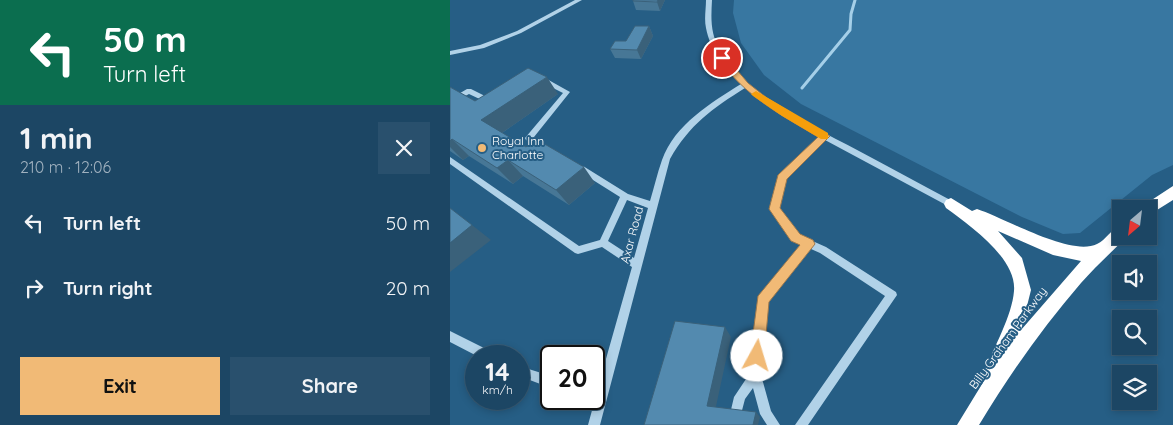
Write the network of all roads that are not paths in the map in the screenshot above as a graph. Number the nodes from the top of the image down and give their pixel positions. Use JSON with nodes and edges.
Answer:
{"nodes":[{"id":1,"x":579,"y":0,"type":"edge"},
{"id":2,"x":709,"y":0,"type":"edge"},
{"id":3,"x":450,"y":53,"type":"edge"},
{"id":4,"x":532,"y":75,"type":"edge"},
{"id":5,"x":744,"y":85,"type":"junction"},
{"id":6,"x":497,"y":97,"type":"edge"},
{"id":7,"x":450,"y":102,"type":"edge"},
{"id":8,"x":825,"y":136,"type":"junction"},
{"id":9,"x":554,"y":152,"type":"edge"},
{"id":10,"x":450,"y":160,"type":"edge"},
{"id":11,"x":570,"y":162,"type":"edge"},
{"id":12,"x":1173,"y":192,"type":"edge"},
{"id":13,"x":625,"y":196,"type":"junction"},
{"id":14,"x":1158,"y":203,"type":"edge"},
{"id":15,"x":951,"y":204,"type":"junction"},
{"id":16,"x":653,"y":206,"type":"junction"},
{"id":17,"x":1112,"y":240,"type":"edge"},
{"id":18,"x":604,"y":244,"type":"junction"},
{"id":19,"x":809,"y":244,"type":"junction"},
{"id":20,"x":1100,"y":251,"type":"junction"},
{"id":21,"x":638,"y":265,"type":"junction"},
{"id":22,"x":450,"y":336,"type":"edge"},
{"id":23,"x":467,"y":345,"type":"edge"},
{"id":24,"x":605,"y":367,"type":"edge"},
{"id":25,"x":755,"y":375,"type":"junction"},
{"id":26,"x":976,"y":409,"type":"junction"},
{"id":27,"x":596,"y":410,"type":"edge"},
{"id":28,"x":736,"y":414,"type":"edge"},
{"id":29,"x":594,"y":425,"type":"edge"},
{"id":30,"x":774,"y":425,"type":"edge"},
{"id":31,"x":801,"y":425,"type":"edge"},
{"id":32,"x":967,"y":425,"type":"edge"}],
"edges":[{"from":1,"to":3,"type":"street"},
{"from":2,"to":5,"type":"street"},
{"from":4,"to":9,"type":"street"},
{"from":5,"to":8,"type":"street"},
{"from":5,"to":16,"type":"street","name":"Axar Road"},
{"from":6,"to":7,"type":"street"},
{"from":8,"to":15,"type":"street"},
{"from":8,"to":19,"type":"street"},
{"from":10,"to":18,"type":"street"},
{"from":11,"to":13,"type":"street"},
{"from":12,"to":14,"type":"highway"},
{"from":13,"to":16,"type":"street"},
{"from":13,"to":18,"type":"street"},
{"from":15,"to":20,"type":"highway"},
{"from":15,"to":26,"type":"highway"},
{"from":16,"to":21,"type":"street","name":"Axar Road"},
{"from":17,"to":20,"type":"highway","name":"Billy Graham Parkway"},
{"from":18,"to":21,"type":"street"},
{"from":19,"to":25,"type":"street"},
{"from":19,"to":31,"type":"street"},
{"from":20,"to":26,"type":"highway","name":"Billy Graham Parkway"},
{"from":21,"to":24,"type":"street","name":"Axar Road"},
{"from":22,"to":23,"type":"street"},
{"from":25,"to":28,"type":"street"},
{"from":25,"to":30,"type":"street"},
{"from":26,"to":32,"type":"highway","name":"Billy Graham Parkway"},
{"from":27,"to":29,"type":"street","name":"Axar Road"}]}
